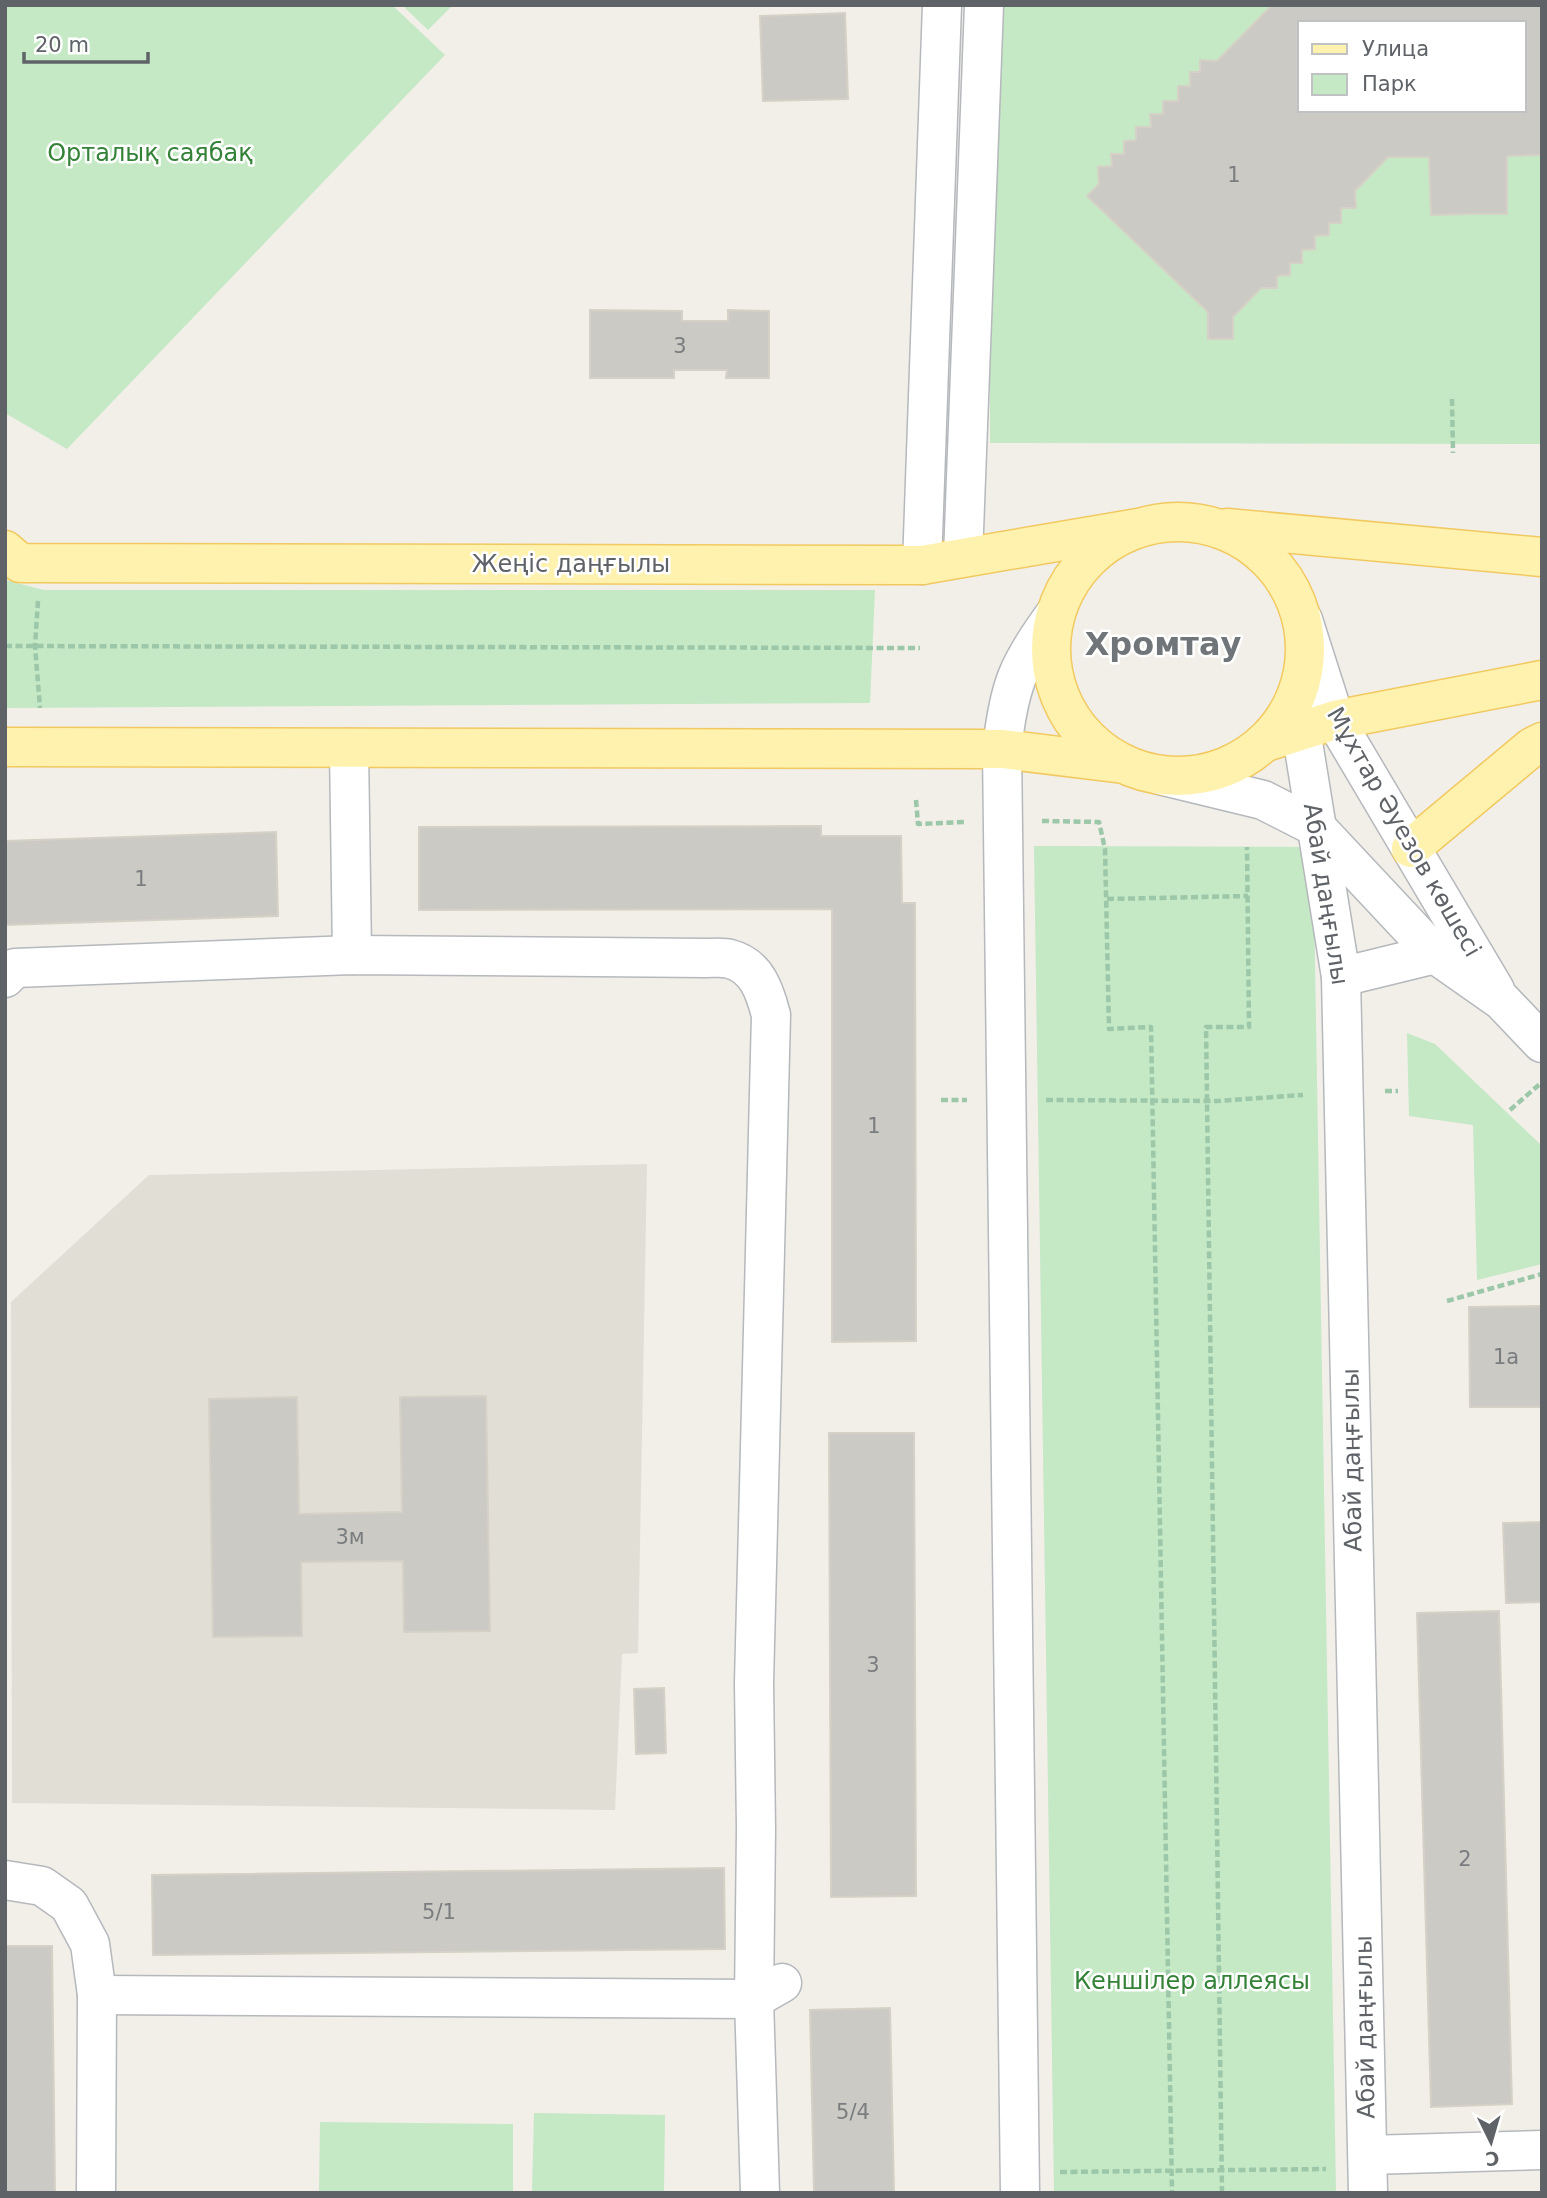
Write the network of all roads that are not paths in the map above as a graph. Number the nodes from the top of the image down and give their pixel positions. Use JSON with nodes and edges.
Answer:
{"nodes":[{"id":1,"x":942,"y":5,"type":"edge"},
{"id":2,"x":984,"y":5,"type":"edge"},
{"id":3,"x":1214,"y":527,"type":"junction"},
{"id":4,"x":1138,"y":528,"type":"junction"},
{"id":5,"x":5,"y":550,"type":"edge"},
{"id":6,"x":963,"y":557,"type":"junction"},
{"id":7,"x":1542,"y":557,"type":"edge"},
{"id":8,"x":922,"y":565,"type":"junction"},
{"id":9,"x":1055,"y":614,"type":"junction"},
{"id":10,"x":1303,"y":620,"type":"junction"},
{"id":11,"x":1542,"y":680,"type":"edge"},
{"id":12,"x":1318,"y":725,"type":"junction"},
{"id":13,"x":1266,"y":742,"type":"junction"},
{"id":14,"x":1542,"y":742,"type":"edge"},
{"id":15,"x":5,"y":747,"type":"edge"},
{"id":16,"x":349,"y":748,"type":"junction"},
{"id":17,"x":1002,"y":749,"type":"junction"},
{"id":18,"x":1125,"y":764,"type":"junction"},
{"id":19,"x":1160,"y":775,"type":"junction"},
{"id":20,"x":1316,"y":827,"type":"junction"},
{"id":21,"x":1411,"y":848,"type":"junction"},
{"id":22,"x":1435,"y":954,"type":"junction"},
{"id":23,"x":352,"y":956,"type":"junction"},
{"id":24,"x":1341,"y":977,"type":"junction"},
{"id":25,"x":5,"y":978,"type":"edge"},
{"id":26,"x":1502,"y":1001,"type":"junction"},
{"id":27,"x":1542,"y":1044,"type":"edge"},
{"id":28,"x":5,"y":1880,"type":"edge"},
{"id":29,"x":768,"y":1991,"type":"junction"},
{"id":30,"x":97,"y":1995,"type":"junction"},
{"id":31,"x":1542,"y":2150,"type":"edge"},
{"id":32,"x":1368,"y":2172,"type":"edge"},
{"id":33,"x":96,"y":2193,"type":"edge"},
{"id":34,"x":761,"y":2193,"type":"edge"},
{"id":35,"x":1020,"y":2193,"type":"edge"}],
"edges":[{"from":1,"to":8,"type":"street"},
{"from":2,"to":6,"type":"street"},
{"from":3,"to":4,"type":"main road","name":"Жеңіс даңғылы"},
{"from":3,"to":7,"type":"main road"},
{"from":3,"to":10,"type":"main road"},
{"from":4,"to":6,"type":"main road","name":"Жеңіс даңғылы"},
{"from":4,"to":9,"type":"main road"},
{"from":5,"to":8,"type":"main road","name":"Жеңіс даңғылы"},
{"from":6,"to":8,"type":"main road","name":"Жеңіс даңғылы"},
{"from":9,"to":17,"type":"street"},
{"from":9,"to":18,"type":"main road"},
{"from":10,"to":12,"type":"street","name":"Мұхтар Әуезов көшесі"},
{"from":10,"to":13,"type":"main road"},
{"from":11,"to":12,"type":"main road"},
{"from":12,"to":13,"type":"main road"},
{"from":12,"to":20,"type":"street","name":"Абай даңғылы"},
{"from":12,"to":21,"type":"street","name":"Мұхтар Әуезов көшесі"},
{"from":13,"to":19,"type":"main road"},
{"from":14,"to":21,"type":"main road"},
{"from":15,"to":16,"type":"main road"},
{"from":16,"to":17,"type":"main road"},
{"from":16,"to":23,"type":"street"},
{"from":17,"to":18,"type":"main road"},
{"from":17,"to":35,"type":"street"},
{"from":18,"to":19,"type":"main road"},
{"from":19,"to":20,"type":"street","name":"Мұхтар Әуезов көшесі"},
{"from":20,"to":22,"type":"street","name":"Мұхтар Әуезов көшесі"},
{"from":20,"to":24,"type":"street","name":"Абай даңғылы"},
{"from":21,"to":26,"type":"street","name":"Мұхтар Әуезов көшесі"},
{"from":22,"to":24,"type":"street"},
{"from":22,"to":26,"type":"street","name":"Мұхтар Әуезов көшесі"},
{"from":23,"to":25,"type":"street"},
{"from":23,"to":29,"type":"street"},
{"from":24,"to":32,"type":"street","name":"Абай даңғылы"},
{"from":26,"to":27,"type":"street","name":"Мұхтар Әуезов көшесі"},
{"from":28,"to":30,"type":"street"},
{"from":29,"to":30,"type":"street"},
{"from":29,"to":34,"type":"street"},
{"from":30,"to":33,"type":"street"},
{"from":31,"to":32,"type":"street"}]}
